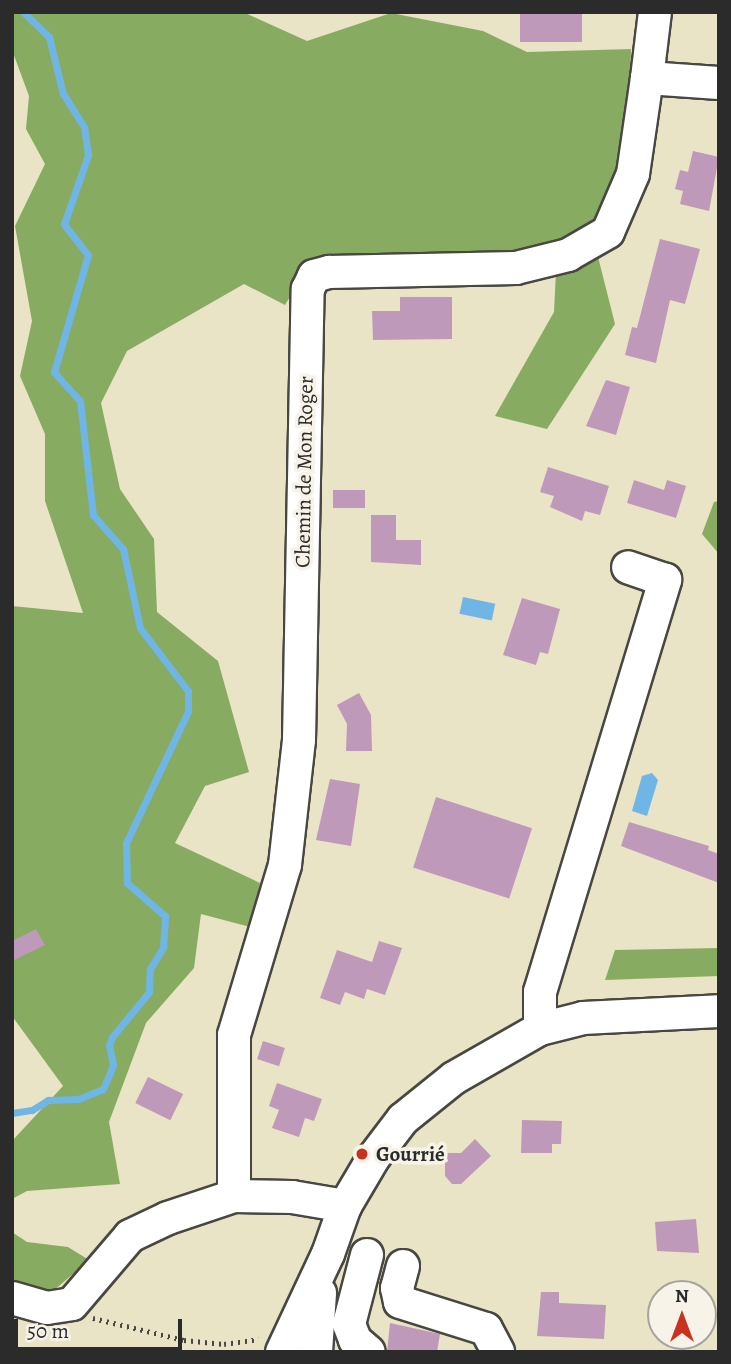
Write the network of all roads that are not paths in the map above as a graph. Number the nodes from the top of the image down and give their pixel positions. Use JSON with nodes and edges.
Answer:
{"nodes":[{"id":1,"x":655,"y":12,"type":"edge"},
{"id":2,"x":647,"y":78,"type":"junction"},
{"id":3,"x":719,"y":83,"type":"edge"},
{"id":4,"x":628,"y":567,"type":"dead end"},
{"id":5,"x":719,"y":1011,"type":"edge"},
{"id":6,"x":540,"y":1028,"type":"junction"},
{"id":7,"x":234,"y":1196,"type":"junction"},
{"id":8,"x":345,"y":1206,"type":"junction"},
{"id":9,"x":328,"y":1254,"type":"junction"},
{"id":10,"x":367,"y":1255,"type":"dead end"},
{"id":11,"x":403,"y":1266,"type":"dead end"},
{"id":12,"x":12,"y":1298,"type":"edge"},
{"id":13,"x":282,"y":1352,"type":"edge"},
{"id":14,"x":316,"y":1352,"type":"edge"},
{"id":15,"x":369,"y":1352,"type":"edge"},
{"id":16,"x":498,"y":1352,"type":"edge"}],
"edges":[{"from":1,"to":2,"type":"street","name":"Chemin de Mon Roger"},
{"from":2,"to":3,"type":"street"},
{"from":2,"to":7,"type":"street","name":"Chemin de Mon Roger"},
{"from":4,"to":6,"type":"street"},
{"from":5,"to":6,"type":"street"},
{"from":6,"to":8,"type":"street"},
{"from":7,"to":8,"type":"street"},
{"from":7,"to":12,"type":"street"},
{"from":8,"to":9,"type":"street"},
{"from":9,"to":13,"type":"street"},
{"from":9,"to":14,"type":"street"},
{"from":10,"to":15,"type":"street"},
{"from":11,"to":16,"type":"street"}]}
